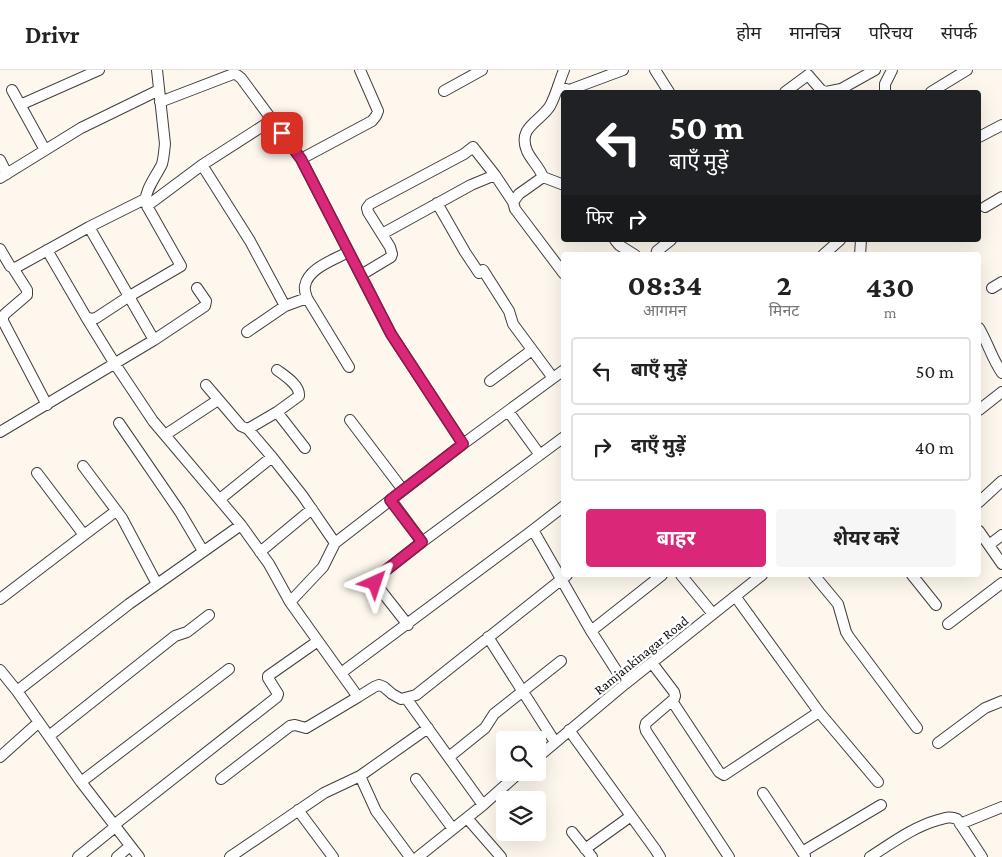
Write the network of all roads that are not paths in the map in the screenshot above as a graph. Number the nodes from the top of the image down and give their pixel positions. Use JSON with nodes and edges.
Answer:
{"nodes":[{"id":1,"x":98,"y":70,"type":"edge"},
{"id":2,"x":157,"y":70,"type":"edge"},
{"id":3,"x":360,"y":70,"type":"edge"},
{"id":4,"x":482,"y":70,"type":"edge"},
{"id":5,"x":564,"y":70,"type":"edge"},
{"id":6,"x":624,"y":70,"type":"edge"},
{"id":7,"x":655,"y":70,"type":"edge"},
{"id":8,"x":875,"y":70,"type":"edge"},
{"id":9,"x":892,"y":70,"type":"edge"},
{"id":10,"x":967,"y":70,"type":"edge"},
{"id":11,"x":858,"y":74,"type":"edge"},
{"id":12,"x":558,"y":86,"type":"junction"},
{"id":13,"x":12,"y":90,"type":"dead end"},
{"id":14,"x":159,"y":90,"type":"junction"},
{"id":15,"x":667,"y":90,"type":"edge"},
{"id":16,"x":788,"y":90,"type":"edge"},
{"id":17,"x":821,"y":90,"type":"edge"},
{"id":18,"x":836,"y":90,"type":"edge"},
{"id":19,"x":884,"y":90,"type":"edge"},
{"id":20,"x":934,"y":90,"type":"edge"},
{"id":21,"x":444,"y":92,"type":"dead end"},
{"id":22,"x":160,"y":102,"type":"junction"},
{"id":23,"x":20,"y":105,"type":"junction"},
{"id":24,"x":272,"y":120,"type":"junction"},
{"id":25,"x":1002,"y":125,"type":"edge"},
{"id":26,"x":981,"y":135,"type":"edge"},
{"id":27,"x":45,"y":150,"type":"junction"},
{"id":28,"x":301,"y":159,"type":"junction"},
{"id":29,"x":0,"y":160,"type":"edge"},
{"id":30,"x":202,"y":165,"type":"junction"},
{"id":31,"x":495,"y":175,"type":"junction"},
{"id":32,"x":3,"y":176,"type":"edge"},
{"id":33,"x":543,"y":177,"type":"junction"},
{"id":34,"x":561,"y":184,"type":"edge"},
{"id":35,"x":1002,"y":198,"type":"edge"},
{"id":36,"x":513,"y":202,"type":"junction"},
{"id":37,"x":146,"y":203,"type":"junction"},
{"id":38,"x":437,"y":203,"type":"junction"},
{"id":39,"x":985,"y":208,"type":"dead end"},
{"id":40,"x":89,"y":227,"type":"junction"},
{"id":41,"x":382,"y":234,"type":"junction"},
{"id":42,"x":617,"y":242,"type":"edge"},
{"id":43,"x":668,"y":242,"type":"edge"},
{"id":44,"x":838,"y":242,"type":"edge"},
{"id":45,"x":0,"y":249,"type":"edge"},
{"id":46,"x":47,"y":250,"type":"junction"},
{"id":47,"x":348,"y":252,"type":"junction"},
{"id":48,"x":630,"y":252,"type":"edge"},
{"id":49,"x":656,"y":252,"type":"edge"},
{"id":50,"x":826,"y":252,"type":"edge"},
{"id":51,"x":13,"y":268,"type":"junction"},
{"id":52,"x":561,"y":270,"type":"edge"},
{"id":53,"x":361,"y":275,"type":"junction"},
{"id":54,"x":1002,"y":282,"type":"edge"},
{"id":55,"x":196,"y":288,"type":"dead end"},
{"id":56,"x":992,"y":288,"type":"dead end"},
{"id":57,"x":128,"y":297,"type":"junction"},
{"id":58,"x":307,"y":298,"type":"junction"},
{"id":59,"x":285,"y":306,"type":"junction"},
{"id":60,"x":86,"y":317,"type":"junction"},
{"id":61,"x":247,"y":332,"type":"dead end"},
{"id":62,"x":981,"y":332,"type":"edge"},
{"id":63,"x":154,"y":340,"type":"junction"},
{"id":64,"x":532,"y":350,"type":"junction"},
{"id":65,"x":115,"y":364,"type":"junction"},
{"id":66,"x":349,"y":367,"type":"dead end"},
{"id":67,"x":277,"y":370,"type":"dead end"},
{"id":68,"x":561,"y":372,"type":"edge"},
{"id":69,"x":1002,"y":373,"type":"edge"},
{"id":70,"x":553,"y":378,"type":"junction"},
{"id":71,"x":490,"y":381,"type":"dead end"},
{"id":72,"x":206,"y":385,"type":"dead end"},
{"id":73,"x":1002,"y":392,"type":"edge"},
{"id":74,"x":218,"y":400,"type":"junction"},
{"id":75,"x":47,"y":405,"type":"junction"},
{"id":76,"x":981,"y":408,"type":"edge"},
{"id":77,"x":508,"y":411,"type":"junction"},
{"id":78,"x":277,"y":412,"type":"junction"},
{"id":79,"x":350,"y":420,"type":"dead end"},
{"id":80,"x":119,"y":423,"type":"dead end"},
{"id":81,"x":1,"y":429,"type":"edge"},
{"id":82,"x":248,"y":429,"type":"junction"},
{"id":83,"x":165,"y":435,"type":"junction"},
{"id":84,"x":561,"y":439,"type":"edge"},
{"id":85,"x":463,"y":444,"type":"junction"},
{"id":86,"x":305,"y":448,"type":"dead end"},
{"id":87,"x":540,"y":455,"type":"junction"},
{"id":88,"x":272,"y":457,"type":"junction"},
{"id":89,"x":83,"y":466,"type":"dead end"},
{"id":90,"x":37,"y":473,"type":"dead end"},
{"id":91,"x":1002,"y":481,"type":"edge"},
{"id":92,"x":403,"y":490,"type":"junction"},
{"id":93,"x":220,"y":499,"type":"junction"},
{"id":94,"x":390,"y":500,"type":"junction"},
{"id":95,"x":981,"y":500,"type":"edge"},
{"id":96,"x":561,"y":508,"type":"edge"},
{"id":97,"x":312,"y":509,"type":"junction"},
{"id":98,"x":116,"y":511,"type":"junction"},
{"id":99,"x":240,"y":525,"type":"junction"},
{"id":100,"x":533,"y":530,"type":"junction"},
{"id":101,"x":981,"y":534,"type":"edge"},
{"id":102,"x":84,"y":535,"type":"junction"},
{"id":103,"x":1002,"y":535,"type":"edge"},
{"id":104,"x":422,"y":542,"type":"junction"},
{"id":105,"x":335,"y":543,"type":"junction"},
{"id":106,"x":989,"y":545,"type":"junction"},
{"id":107,"x":203,"y":551,"type":"junction"},
{"id":108,"x":260,"y":552,"type":"junction"},
{"id":109,"x":1002,"y":564,"type":"edge"},
{"id":110,"x":561,"y":571,"type":"edge"},
{"id":111,"x":565,"y":577,"type":"edge"},
{"id":112,"x":659,"y":577,"type":"edge"},
{"id":113,"x":684,"y":577,"type":"edge"},
{"id":114,"x":759,"y":577,"type":"edge"},
{"id":115,"x":816,"y":577,"type":"edge"},
{"id":116,"x":914,"y":577,"type":"edge"},
{"id":117,"x":1002,"y":583,"type":"edge"},
{"id":118,"x":157,"y":584,"type":"junction"},
{"id":119,"x":735,"y":596,"type":"junction"},
{"id":120,"x":0,"y":599,"type":"edge"},
{"id":121,"x":290,"y":602,"type":"junction"},
{"id":122,"x":936,"y":605,"type":"dead end"},
{"id":123,"x":713,"y":614,"type":"junction"},
{"id":124,"x":208,"y":615,"type":"dead end"},
{"id":125,"x":408,"y":624,"type":"junction"},
{"id":126,"x":948,"y":624,"type":"dead end"},
{"id":127,"x":590,"y":631,"type":"junction"},
{"id":128,"x":488,"y":637,"type":"junction"},
{"id":129,"x":318,"y":641,"type":"junction"},
{"id":130,"x":561,"y":661,"type":"dead end"},
{"id":131,"x":652,"y":663,"type":"junction"},
{"id":132,"x":229,"y":669,"type":"dead end"},
{"id":133,"x":0,"y":670,"type":"edge"},
{"id":134,"x":341,"y":673,"type":"junction"},
{"id":135,"x":625,"y":684,"type":"junction"},
{"id":136,"x":17,"y":691,"type":"junction"},
{"id":137,"x":523,"y":692,"type":"junction"},
{"id":138,"x":358,"y":697,"type":"junction"},
{"id":139,"x":406,"y":698,"type":"junction"},
{"id":140,"x":672,"y":701,"type":"junction"},
{"id":141,"x":1002,"y":701,"type":"edge"},
{"id":142,"x":819,"y":712,"type":"junction"},
{"id":143,"x":39,"y":722,"type":"junction"},
{"id":144,"x":428,"y":728,"type":"junction"},
{"id":145,"x":917,"y":728,"type":"dead end"},
{"id":146,"x":569,"y":730,"type":"junction"},
{"id":147,"x":48,"y":736,"type":"junction"},
{"id":148,"x":555,"y":742,"type":"junction"},
{"id":149,"x":938,"y":743,"type":"dead end"},
{"id":150,"x":546,"y":750,"type":"edge"},
{"id":151,"x":0,"y":757,"type":"edge"},
{"id":152,"x":449,"y":757,"type":"junction"},
{"id":153,"x":360,"y":776,"type":"junction"},
{"id":154,"x":221,"y":779,"type":"dead end"},
{"id":155,"x":416,"y":779,"type":"dead end"},
{"id":156,"x":510,"y":781,"type":"edge"},
{"id":157,"x":81,"y":782,"type":"junction"},
{"id":158,"x":878,"y":782,"type":"dead end"},
{"id":159,"x":763,"y":793,"type":"dead end"},
{"id":160,"x":484,"y":805,"type":"junction"},
{"id":161,"x":882,"y":805,"type":"dead end"},
{"id":162,"x":1002,"y":807,"type":"edge"},
{"id":163,"x":298,"y":810,"type":"junction"},
{"id":164,"x":631,"y":816,"type":"junction"},
{"id":165,"x":468,"y":818,"type":"junction"},
{"id":166,"x":960,"y":824,"type":"junction"},
{"id":167,"x":115,"y":826,"type":"junction"},
{"id":168,"x":453,"y":829,"type":"junction"},
{"id":169,"x":572,"y":832,"type":"dead end"},
{"id":170,"x":130,"y":846,"type":"junction"},
{"id":171,"x":588,"y":853,"type":"edge"},
{"id":172,"x":804,"y":855,"type":"edge"},
{"id":173,"x":332,"y":856,"type":"edge"},
{"id":174,"x":78,"y":857,"type":"edge"},
{"id":175,"x":117,"y":857,"type":"edge"},
{"id":176,"x":139,"y":857,"type":"edge"},
{"id":177,"x":230,"y":857,"type":"edge"},
{"id":178,"x":410,"y":857,"type":"edge"},
{"id":179,"x":418,"y":857,"type":"edge"},
{"id":180,"x":502,"y":857,"type":"edge"},
{"id":181,"x":660,"y":857,"type":"edge"},
{"id":182,"x":729,"y":857,"type":"edge"},
{"id":183,"x":870,"y":857,"type":"edge"},
{"id":184,"x":982,"y":857,"type":"edge"}],
"edges":[{"from":1,"to":23,"type":"street"},
{"from":2,"to":14,"type":"street"},
{"from":3,"to":28,"type":"street"},
{"from":4,"to":21,"type":"street"},
{"from":5,"to":12,"type":"street"},
{"from":6,"to":12,"type":"street"},
{"from":7,"to":15,"type":"street"},
{"from":8,"to":11,"type":"street"},
{"from":9,"to":19,"type":"street"},
{"from":10,"to":20,"type":"street"},
{"from":11,"to":18,"type":"street"},
{"from":12,"to":33,"type":"street"},
{"from":13,"to":23,"type":"street"},
{"from":14,"to":22,"type":"street"},
{"from":14,"to":27,"type":"street"},
{"from":16,"to":17,"type":"street"},
{"from":22,"to":24,"type":"street"},
{"from":22,"to":37,"type":"street"},
{"from":23,"to":27,"type":"street"},
{"from":24,"to":28,"type":"street"},
{"from":24,"to":30,"type":"street"},
{"from":25,"to":26,"type":"street"},
{"from":27,"to":32,"type":"street"},
{"from":28,"to":47,"type":"street"},
{"from":29,"to":32,"type":"street"},
{"from":30,"to":37,"type":"street"},
{"from":30,"to":59,"type":"street"},
{"from":31,"to":36,"type":"street"},
{"from":31,"to":38,"type":"street"},
{"from":31,"to":41,"type":"street"},
{"from":33,"to":34,"type":"street"},
{"from":33,"to":36,"type":"street"},
{"from":35,"to":39,"type":"street"},
{"from":36,"to":52,"type":"street"},
{"from":37,"to":40,"type":"street"},
{"from":37,"to":57,"type":"street"},
{"from":38,"to":41,"type":"street"},
{"from":38,"to":64,"type":"street"},
{"from":40,"to":46,"type":"street"},
{"from":40,"to":57,"type":"street"},
{"from":41,"to":53,"type":"street"},
{"from":42,"to":48,"type":"street"},
{"from":43,"to":49,"type":"street"},
{"from":44,"to":50,"type":"street"},
{"from":45,"to":51,"type":"street"},
{"from":46,"to":51,"type":"street"},
{"from":46,"to":60,"type":"street"},
{"from":47,"to":53,"type":"street"},
{"from":47,"to":58,"type":"street"},
{"from":51,"to":75,"type":"street"},
{"from":53,"to":85,"type":"street"},
{"from":54,"to":56,"type":"street"},
{"from":55,"to":63,"type":"street"},
{"from":57,"to":60,"type":"street"},
{"from":57,"to":63,"type":"street"},
{"from":58,"to":59,"type":"street"},
{"from":58,"to":66,"type":"street"},
{"from":59,"to":61,"type":"street"},
{"from":60,"to":65,"type":"street"},
{"from":62,"to":69,"type":"street"},
{"from":63,"to":65,"type":"street"},
{"from":64,"to":70,"type":"street"},
{"from":64,"to":71,"type":"street"},
{"from":65,"to":75,"type":"street"},
{"from":65,"to":83,"type":"street"},
{"from":67,"to":78,"type":"street"},
{"from":68,"to":70,"type":"street"},
{"from":70,"to":77,"type":"street"},
{"from":72,"to":74,"type":"street"},
{"from":73,"to":76,"type":"street"},
{"from":74,"to":82,"type":"street"},
{"from":74,"to":83,"type":"street"},
{"from":75,"to":81,"type":"street"},
{"from":77,"to":85,"type":"street"},
{"from":77,"to":87,"type":"street"},
{"from":78,"to":82,"type":"street"},
{"from":78,"to":86,"type":"street"},
{"from":79,"to":92,"type":"street"},
{"from":80,"to":107,"type":"street"},
{"from":82,"to":88,"type":"street"},
{"from":83,"to":93,"type":"street"},
{"from":84,"to":87,"type":"street"},
{"from":85,"to":92,"type":"street"},
{"from":87,"to":104,"type":"street"},
{"from":88,"to":93,"type":"street"},
{"from":88,"to":97,"type":"street"},
{"from":89,"to":98,"type":"street"},
{"from":90,"to":102,"type":"street"},
{"from":91,"to":95,"type":"street"},
{"from":92,"to":94,"type":"street"},
{"from":93,"to":99,"type":"street"},
{"from":94,"to":104,"type":"street"},
{"from":94,"to":105,"type":"street"},
{"from":96,"to":100,"type":"street"},
{"from":97,"to":105,"type":"street"},
{"from":97,"to":108,"type":"street"},
{"from":98,"to":102,"type":"street"},
{"from":98,"to":118,"type":"street"},
{"from":99,"to":107,"type":"street"},
{"from":99,"to":108,"type":"street"},
{"from":100,"to":110,"type":"street"},
{"from":100,"to":125,"type":"street"},
{"from":101,"to":106,"type":"street"},
{"from":102,"to":120,"type":"street"},
{"from":103,"to":106,"type":"street"},
{"from":104,"to":125,"type":"street"},
{"from":105,"to":121,"type":"street"},
{"from":106,"to":109,"type":"street"},
{"from":107,"to":118,"type":"street"},
{"from":108,"to":121,"type":"street"},
{"from":111,"to":127,"type":"street"},
{"from":111,"to":128,"type":"street"},
{"from":112,"to":127,"type":"street"},
{"from":113,"to":123,"type":"street"},
{"from":114,"to":119,"type":"street","name":"Ramjankinagar Road"},
{"from":115,"to":145,"type":"street"},
{"from":116,"to":122,"type":"street"},
{"from":117,"to":126,"type":"street"},
{"from":118,"to":136,"type":"street"},
{"from":119,"to":123,"type":"street","name":"Ramjankinagar Road"},
{"from":119,"to":142,"type":"street"},
{"from":121,"to":129,"type":"street"},
{"from":123,"to":131,"type":"street","name":"Ramjankinagar Road"},
{"from":124,"to":147,"type":"street"},
{"from":125,"to":134,"type":"street"},
{"from":127,"to":135,"type":"street"},
{"from":128,"to":137,"type":"street"},
{"from":128,"to":139,"type":"street"},
{"from":129,"to":134,"type":"street"},
{"from":129,"to":167,"type":"street"},
{"from":130,"to":137,"type":"street"},
{"from":131,"to":135,"type":"street","name":"Ramjankinagar Road"},
{"from":131,"to":140,"type":"street"},
{"from":132,"to":157,"type":"street"},
{"from":133,"to":136,"type":"street"},
{"from":134,"to":138,"type":"street"},
{"from":135,"to":146,"type":"street","name":"Ramjankinagar Road"},
{"from":136,"to":143,"type":"street"},
{"from":137,"to":148,"type":"street"},
{"from":137,"to":152,"type":"street"},
{"from":138,"to":139,"type":"street"},
{"from":138,"to":154,"type":"street"},
{"from":139,"to":144,"type":"street"},
{"from":140,"to":142,"type":"street"},
{"from":140,"to":182,"type":"street"},
{"from":141,"to":149,"type":"street"},
{"from":142,"to":158,"type":"street"},
{"from":143,"to":147,"type":"street"},
{"from":143,"to":151,"type":"street"},
{"from":144,"to":152,"type":"street"},
{"from":144,"to":153,"type":"street"},
{"from":146,"to":148,"type":"street","name":"Ramjankinagar Road"},
{"from":146,"to":164,"type":"street"},
{"from":147,"to":157,"type":"street"},
{"from":148,"to":150,"type":"street","name":"Ramjankinagar Road"},
{"from":152,"to":160,"type":"street"},
{"from":153,"to":163,"type":"street"},
{"from":153,"to":178,"type":"street"},
{"from":155,"to":168,"type":"street"},
{"from":156,"to":160,"type":"street"},
{"from":157,"to":167,"type":"street"},
{"from":159,"to":172,"type":"street"},
{"from":160,"to":165,"type":"street"},
{"from":161,"to":172,"type":"street"},
{"from":162,"to":166,"type":"street"},
{"from":163,"to":173,"type":"street"},
{"from":163,"to":177,"type":"street"},
{"from":164,"to":171,"type":"street"},
{"from":164,"to":181,"type":"street"},
{"from":165,"to":168,"type":"street"},
{"from":165,"to":180,"type":"street"},
{"from":166,"to":183,"type":"street"},
{"from":166,"to":184,"type":"street"},
{"from":167,"to":170,"type":"street"},
{"from":167,"to":174,"type":"street"},
{"from":168,"to":179,"type":"street"},
{"from":169,"to":171,"type":"street"},
{"from":170,"to":175,"type":"street"},
{"from":170,"to":176,"type":"street"}]}
